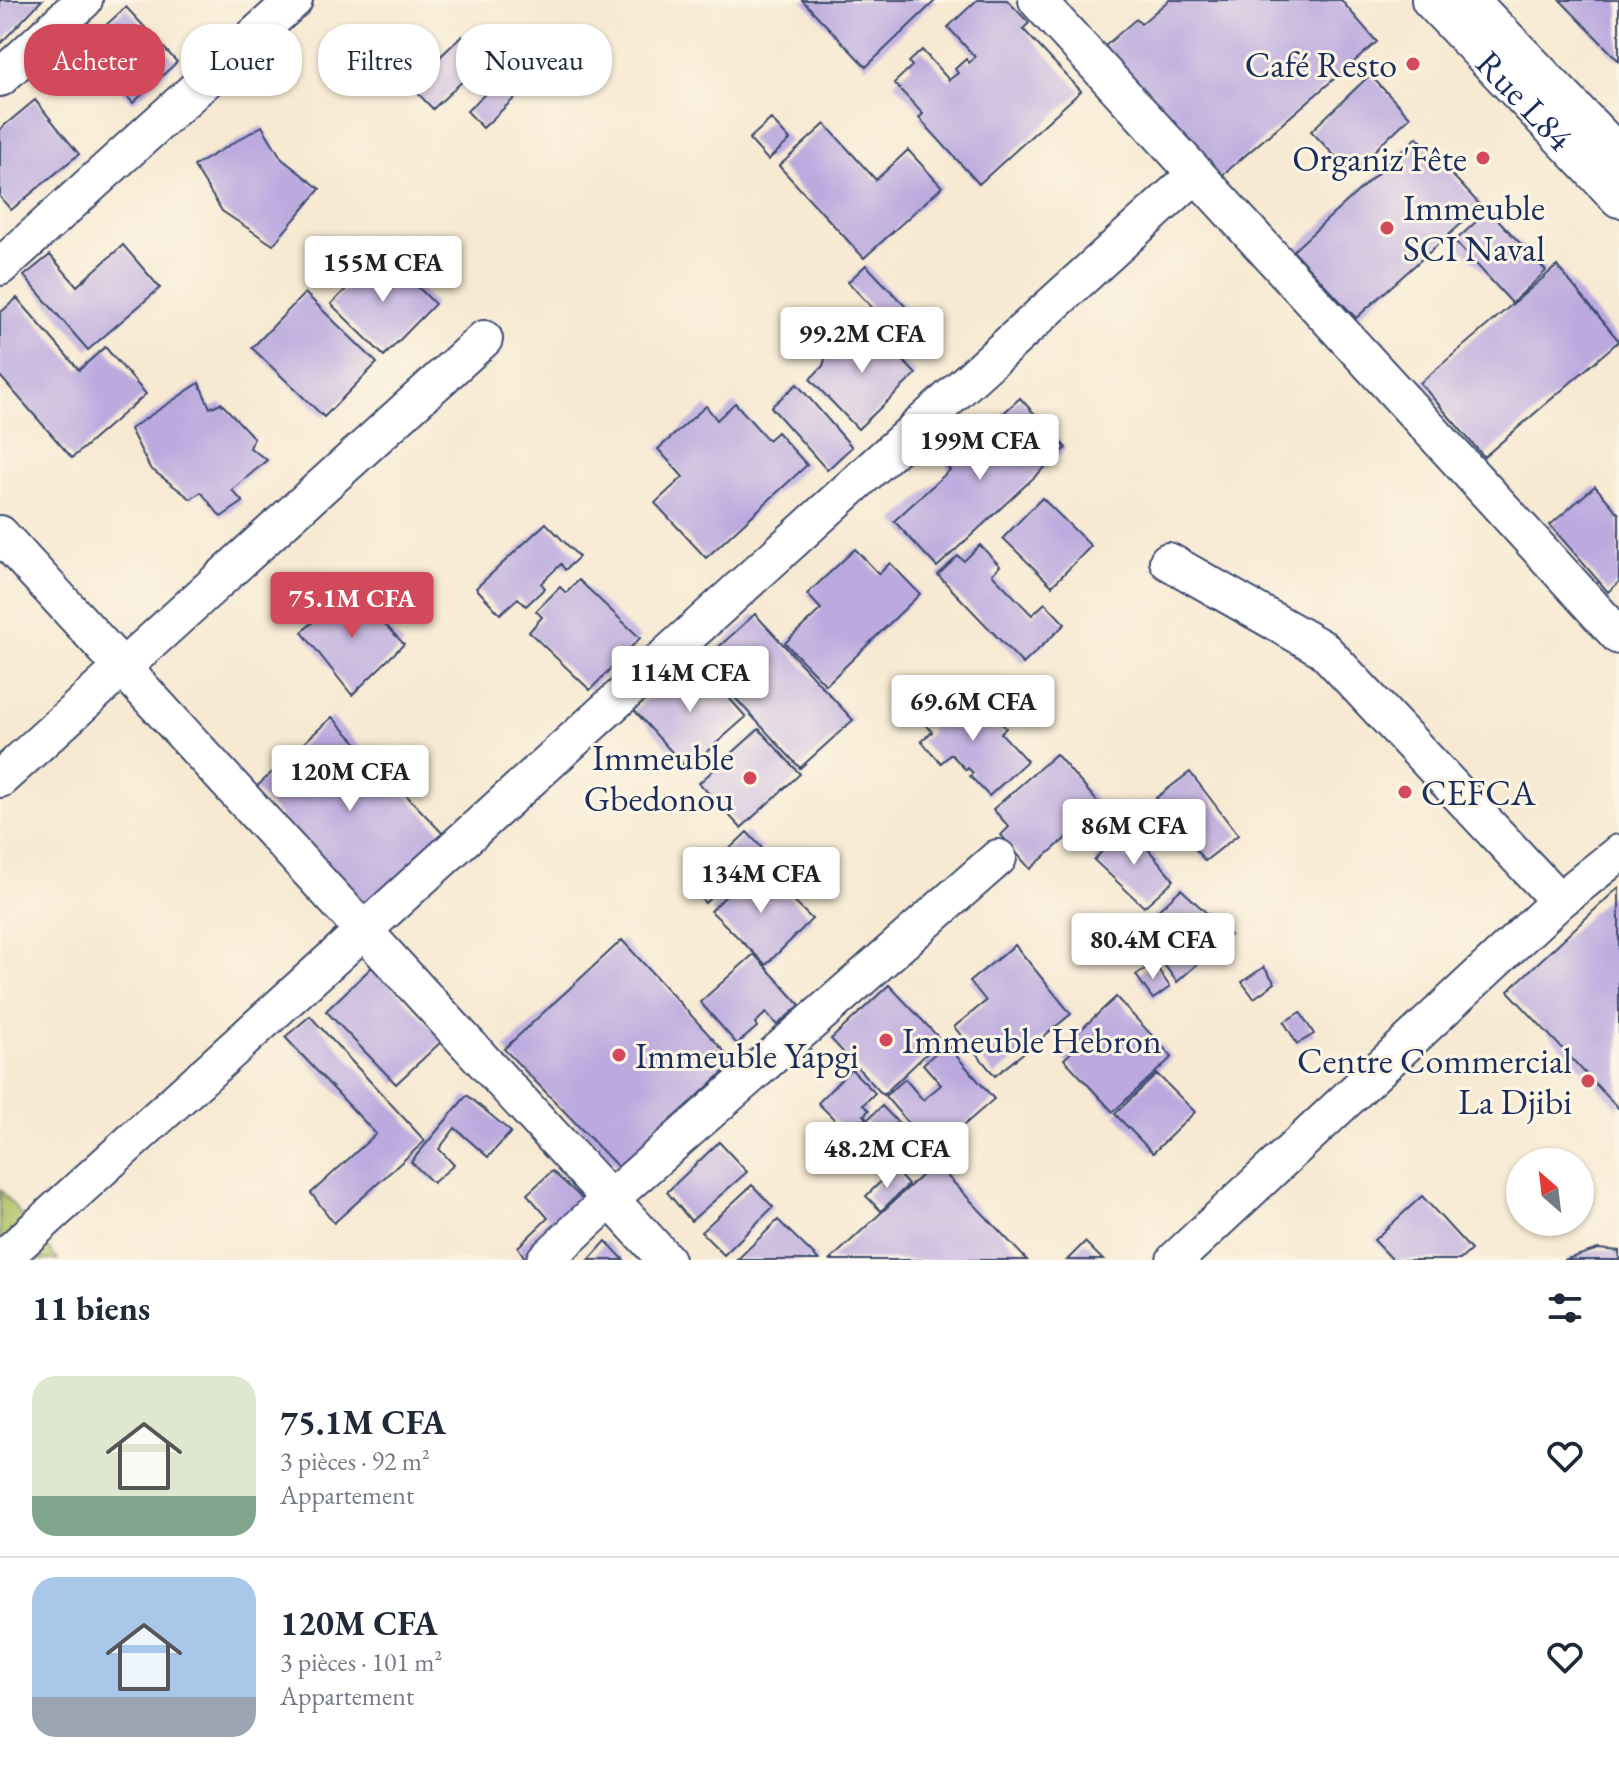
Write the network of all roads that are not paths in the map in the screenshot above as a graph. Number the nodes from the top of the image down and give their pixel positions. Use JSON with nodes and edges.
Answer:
{"nodes":[{"id":1,"x":84,"y":0,"type":"edge"},
{"id":2,"x":294,"y":0,"type":"edge"},
{"id":3,"x":1037,"y":0,"type":"edge"},
{"id":4,"x":1430,"y":0,"type":"edge"},
{"id":5,"x":1470,"y":0,"type":"edge"},
{"id":6,"x":0,"y":78,"type":"edge"},
{"id":7,"x":1619,"y":154,"type":"edge"},
{"id":8,"x":1196,"y":174,"type":"junction"},
{"id":9,"x":1619,"y":199,"type":"edge"},
{"id":10,"x":0,"y":267,"type":"edge"},
{"id":11,"x":484,"y":339,"type":"dead end"},
{"id":12,"x":0,"y":534,"type":"edge"},
{"id":13,"x":1168,"y":561,"type":"dead end"},
{"id":14,"x":1619,"y":636,"type":"edge"},
{"id":15,"x":123,"y":668,"type":"junction"},
{"id":16,"x":0,"y":779,"type":"edge"},
{"id":17,"x":1619,"y":853,"type":"edge"},
{"id":18,"x":998,"y":858,"type":"dead end"},
{"id":19,"x":1559,"y":901,"type":"junction"},
{"id":20,"x":364,"y":931,"type":"junction"},
{"id":21,"x":610,"y":1199,"type":"junction"},
{"id":22,"x":1,"y":1260,"type":"edge"},
{"id":23,"x":545,"y":1260,"type":"edge"},
{"id":24,"x":666,"y":1260,"type":"edge"},
{"id":25,"x":1175,"y":1260,"type":"edge"}],
"edges":[{"from":1,"to":6,"type":"street"},
{"from":2,"to":10,"type":"street"},
{"from":3,"to":8,"type":"street"},
{"from":4,"to":9,"type":"street","name":"Rue L84"},
{"from":5,"to":7,"type":"street","name":"Rue L84"},
{"from":8,"to":14,"type":"street"},
{"from":8,"to":20,"type":"street"},
{"from":11,"to":15,"type":"street"},
{"from":12,"to":15,"type":"street"},
{"from":13,"to":19,"type":"street"},
{"from":15,"to":16,"type":"street"},
{"from":15,"to":20,"type":"street"},
{"from":17,"to":19,"type":"street"},
{"from":18,"to":21,"type":"street"},
{"from":19,"to":25,"type":"street"},
{"from":20,"to":21,"type":"street"},
{"from":20,"to":22,"type":"street"},
{"from":21,"to":23,"type":"street"},
{"from":21,"to":24,"type":"street"}]}
